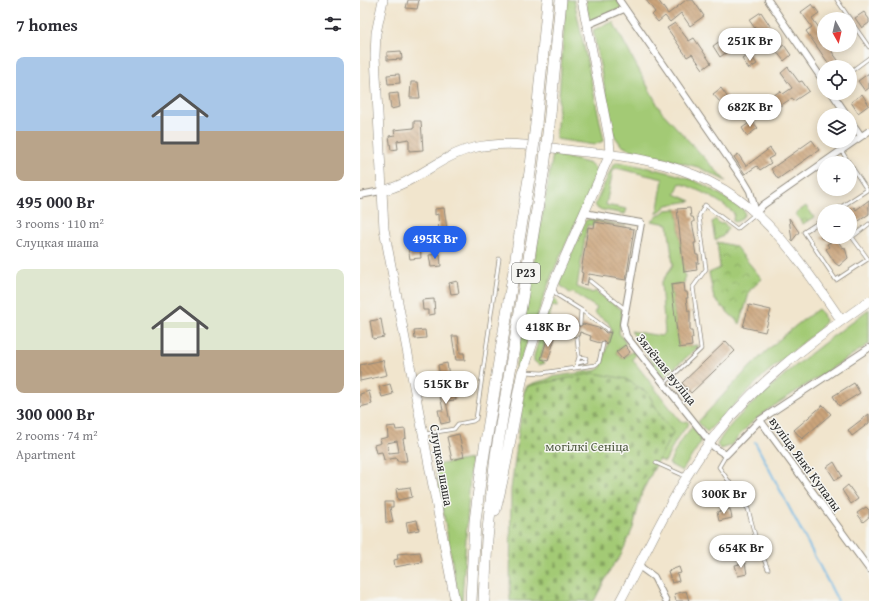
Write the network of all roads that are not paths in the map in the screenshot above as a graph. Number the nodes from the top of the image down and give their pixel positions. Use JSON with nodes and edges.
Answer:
{"nodes":[{"id":1,"x":383,"y":0,"type":"edge"},
{"id":2,"x":548,"y":0,"type":"edge"},
{"id":3,"x":561,"y":0,"type":"edge"},
{"id":4,"x":582,"y":0,"type":"edge"},
{"id":5,"x":619,"y":0,"type":"edge"},
{"id":6,"x":768,"y":0,"type":"edge"},
{"id":7,"x":837,"y":0,"type":"edge"},
{"id":8,"x":624,"y":9,"type":"junction"},
{"id":9,"x":845,"y":12,"type":"edge"},
{"id":10,"x":587,"y":25,"type":"junction"},
{"id":11,"x":857,"y":29,"type":"edge"},
{"id":12,"x":869,"y":47,"type":"edge"},
{"id":13,"x":869,"y":58,"type":"edge"},
{"id":14,"x":857,"y":67,"type":"edge"},
{"id":15,"x":817,"y":72,"type":"edge"},
{"id":16,"x":857,"y":130,"type":"edge"},
{"id":17,"x":869,"y":131,"type":"edge"},
{"id":18,"x":861,"y":136,"type":"junction"},
{"id":19,"x":841,"y":150,"type":"junction"},
{"id":20,"x":610,"y":154,"type":"junction"},
{"id":21,"x":845,"y":156,"type":"edge"},
{"id":22,"x":857,"y":175,"type":"edge"},
{"id":23,"x":381,"y":191,"type":"junction"},
{"id":24,"x":360,"y":195,"type":"edge"},
{"id":25,"x":846,"y":204,"type":"edge"},
{"id":26,"x":584,"y":213,"type":"junction"},
{"id":27,"x":756,"y":213,"type":"junction"},
{"id":28,"x":817,"y":224,"type":"edge"},
{"id":29,"x":869,"y":224,"type":"edge"},
{"id":30,"x":857,"y":233,"type":"edge"},
{"id":31,"x":857,"y":244,"type":"edge"},
{"id":32,"x":500,"y":260,"type":"dead end"},
{"id":33,"x":590,"y":281,"type":"dead end"},
{"id":34,"x":553,"y":284,"type":"junction"},
{"id":35,"x":869,"y":301,"type":"edge"},
{"id":36,"x":581,"y":310,"type":"junction"},
{"id":37,"x":626,"y":310,"type":"junction"},
{"id":38,"x":842,"y":320,"type":"junction"},
{"id":39,"x":580,"y":324,"type":"dead end"},
{"id":40,"x":607,"y":330,"type":"dead end"},
{"id":41,"x":577,"y":338,"type":"dead end"},
{"id":42,"x":603,"y":344,"type":"dead end"},
{"id":43,"x":869,"y":348,"type":"edge"},
{"id":44,"x":579,"y":357,"type":"junction"},
{"id":45,"x":578,"y":363,"type":"junction"},
{"id":46,"x":576,"y":367,"type":"junction"},
{"id":47,"x":523,"y":372,"type":"junction"},
{"id":48,"x":664,"y":384,"type":"junction"},
{"id":49,"x":760,"y":420,"type":"junction"},
{"id":50,"x":424,"y":435,"type":"junction"},
{"id":51,"x":711,"y":442,"type":"junction"},
{"id":52,"x":726,"y":455,"type":"junction"},
{"id":53,"x":656,"y":463,"type":"dead end"},
{"id":54,"x":687,"y":477,"type":"junction"},
{"id":55,"x":487,"y":539,"type":"junction"},
{"id":56,"x":639,"y":566,"type":"junction"},
{"id":57,"x":768,"y":569,"type":"dead end"},
{"id":58,"x":869,"y":569,"type":"edge"},
{"id":59,"x":455,"y":601,"type":"edge"},
{"id":60,"x":471,"y":601,"type":"edge"},
{"id":61,"x":484,"y":601,"type":"edge"},
{"id":62,"x":620,"y":601,"type":"edge"},
{"id":63,"x":666,"y":601,"type":"edge"}],
"edges":[{"from":1,"to":23,"type":"street","name":"Слуцкая шаша"},
{"from":2,"to":60,"type":"highway","number":"Р23","bridge":true},
{"from":3,"to":55,"type":"highway","number":"Р23","bridge":true},
{"from":4,"to":10,"type":"street"},
{"from":5,"to":8,"type":"street"},
{"from":6,"to":15,"type":"street"},
{"from":7,"to":9,"type":"lane"},
{"from":8,"to":10,"type":"street"},
{"from":8,"to":27,"type":"street"},
{"from":10,"to":20,"type":"street"},
{"from":11,"to":12,"type":"lane"},
{"from":13,"to":14,"type":"lane"},
{"from":16,"to":18,"type":"street"},
{"from":17,"to":18,"type":"street"},
{"from":18,"to":19,"type":"street"},
{"from":19,"to":21,"type":"lane"},
{"from":19,"to":27,"type":"street"},
{"from":20,"to":23,"type":"street"},
{"from":20,"to":26,"type":"street"},
{"from":20,"to":27,"type":"street"},
{"from":22,"to":25,"type":"lane"},
{"from":23,"to":24,"type":"street"},
{"from":23,"to":50,"type":"street","name":"Слуцкая шаша"},
{"from":26,"to":34,"type":"street"},
{"from":26,"to":37,"type":"street","name":"Зялёная вуліца"},
{"from":27,"to":38,"type":"street"},
{"from":27,"to":48,"type":"lane"},
{"from":28,"to":31,"type":"lane"},
{"from":29,"to":30,"type":"lane"},
{"from":32,"to":50,"type":"lane"},
{"from":33,"to":37,"type":"lane"},
{"from":34,"to":36,"type":"lane"},
{"from":34,"to":47,"type":"street"},
{"from":35,"to":38,"type":"street"},
{"from":36,"to":39,"type":"lane"},
{"from":36,"to":40,"type":"lane"},
{"from":37,"to":48,"type":"street","name":"Зялёная вуліца"},
{"from":38,"to":51,"type":"street"},
{"from":41,"to":44,"type":"lane"},
{"from":42,"to":46,"type":"lane"},
{"from":43,"to":49,"type":"street","name":"вуліца Янкі Купалы"},
{"from":44,"to":45,"type":"lane"},
{"from":44,"to":45,"type":"lane"},
{"from":45,"to":46,"type":"lane"},
{"from":46,"to":47,"type":"lane"},
{"from":47,"to":55,"type":"highway"},
{"from":48,"to":51,"type":"street","name":"Зялёная вуліца"},
{"from":49,"to":52,"type":"street"},
{"from":49,"to":58,"type":"street","name":"вуліца Янкі Купалы"},
{"from":50,"to":59,"type":"street","name":"Слуцкая шаша"},
{"from":51,"to":52,"type":"street","name":"Зялёная вуліца"},
{"from":51,"to":54,"type":"street"},
{"from":52,"to":57,"type":"lane"},
{"from":53,"to":54,"type":"lane"},
{"from":54,"to":56,"type":"street"},
{"from":55,"to":61,"type":"highway","number":"Р23"},
{"from":56,"to":62,"type":"street"},
{"from":56,"to":63,"type":"street"}]}
